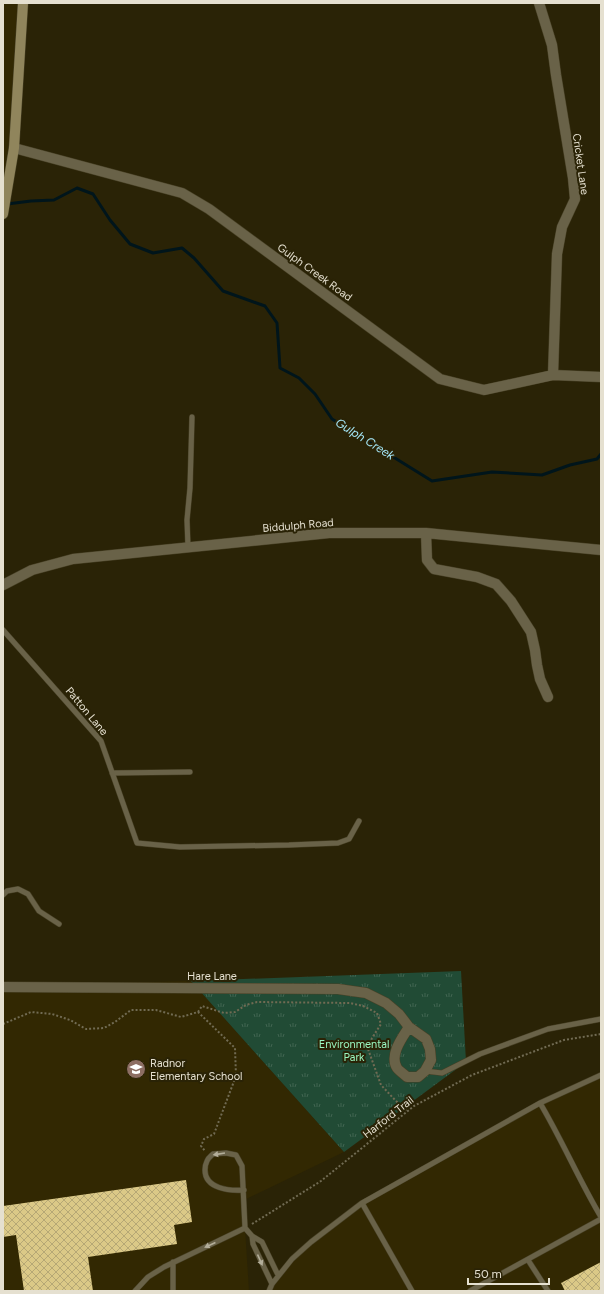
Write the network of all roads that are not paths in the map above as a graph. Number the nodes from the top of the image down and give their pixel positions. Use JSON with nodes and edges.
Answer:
{"nodes":[{"id":1,"x":23,"y":3,"type":"edge"},
{"id":2,"x":539,"y":3,"type":"edge"},
{"id":3,"x":14,"y":148,"type":"junction"},
{"id":4,"x":3,"y":213,"type":"edge"},
{"id":5,"x":553,"y":375,"type":"junction"},
{"id":6,"x":601,"y":377,"type":"edge"},
{"id":7,"x":192,"y":417,"type":"dead end"},
{"id":8,"x":426,"y":533,"type":"junction"},
{"id":9,"x":188,"y":547,"type":"junction"},
{"id":10,"x":601,"y":550,"type":"edge"},
{"id":11,"x":3,"y":585,"type":"edge"},
{"id":12,"x":3,"y":630,"type":"edge"},
{"id":13,"x":548,"y":697,"type":"dead end"},
{"id":14,"x":190,"y":772,"type":"dead end"},
{"id":15,"x":112,"y":773,"type":"junction"},
{"id":16,"x":359,"y":821,"type":"dead end"},
{"id":17,"x":3,"y":895,"type":"edge"},
{"id":18,"x":59,"y":924,"type":"dead end"},
{"id":19,"x":3,"y":988,"type":"edge"},
{"id":20,"x":601,"y":1019,"type":"edge"},
{"id":21,"x":409,"y":1026,"type":"junction"},
{"id":22,"x":426,"y":1071,"type":"junction"},
{"id":23,"x":601,"y":1075,"type":"edge"},
{"id":24,"x":540,"y":1103,"type":"junction"},
{"id":25,"x":244,"y":1190,"type":"junction"},
{"id":26,"x":362,"y":1203,"type":"junction"},
{"id":27,"x":601,"y":1218,"type":"edge"},
{"id":28,"x":245,"y":1228,"type":"junction"},
{"id":29,"x":252,"y":1236,"type":"junction"},
{"id":30,"x":528,"y":1260,"type":"junction"},
{"id":31,"x":173,"y":1262,"type":"junction"},
{"id":32,"x":278,"y":1275,"type":"junction"},
{"id":33,"x":272,"y":1284,"type":"junction"},
{"id":34,"x":135,"y":1291,"type":"edge"},
{"id":35,"x":173,"y":1291,"type":"edge"},
{"id":36,"x":269,"y":1291,"type":"edge"},
{"id":37,"x":412,"y":1291,"type":"edge"},
{"id":38,"x":470,"y":1291,"type":"edge"},
{"id":39,"x":548,"y":1291,"type":"edge"}],
"edges":[{"from":1,"to":3,"type":"street"},
{"from":2,"to":5,"type":"street","name":"Cricket Lane"},
{"from":3,"to":4,"type":"street"},
{"from":3,"to":5,"type":"street","name":"Gulph Creek Road"},
{"from":5,"to":6,"type":"street","name":"Gulph Creek Road"},
{"from":7,"to":9,"type":"lane"},
{"from":8,"to":9,"type":"street","name":"Biddulph Road"},
{"from":8,"to":10,"type":"street","name":"Biddulph Road"},
{"from":8,"to":13,"type":"street"},
{"from":9,"to":11,"type":"street","name":"Biddulph Road"},
{"from":12,"to":15,"type":"lane","name":"Patton Lane"},
{"from":14,"to":15,"type":"lane"},
{"from":15,"to":16,"type":"lane","name":"Patton Lane"},
{"from":17,"to":18,"type":"lane"},
{"from":19,"to":21,"type":"street","name":"Hare Lane"},
{"from":20,"to":22,"type":"lane"},
{"from":21,"to":22,"type":"street","name":"Hare Lane"},
{"from":21,"to":22,"type":"street"},
{"from":23,"to":24,"type":"lane"},
{"from":24,"to":26,"type":"lane"},
{"from":24,"to":27,"type":"lane"},
{"from":25,"to":25,"type":"lane","one_way":true},
{"from":25,"to":28,"type":"lane"},
{"from":26,"to":32,"type":"lane"},
{"from":26,"to":37,"type":"lane"},
{"from":27,"to":30,"type":"lane"},
{"from":28,"to":29,"type":"lane"},
{"from":28,"to":31,"type":"lane","one_way":true},
{"from":29,"to":32,"type":"lane"},
{"from":29,"to":33,"type":"lane","one_way":true},
{"from":30,"to":38,"type":"lane"},
{"from":30,"to":39,"type":"lane"},
{"from":31,"to":34,"type":"lane"},
{"from":31,"to":35,"type":"lane"},
{"from":32,"to":33,"type":"lane"},
{"from":33,"to":36,"type":"lane"}]}
